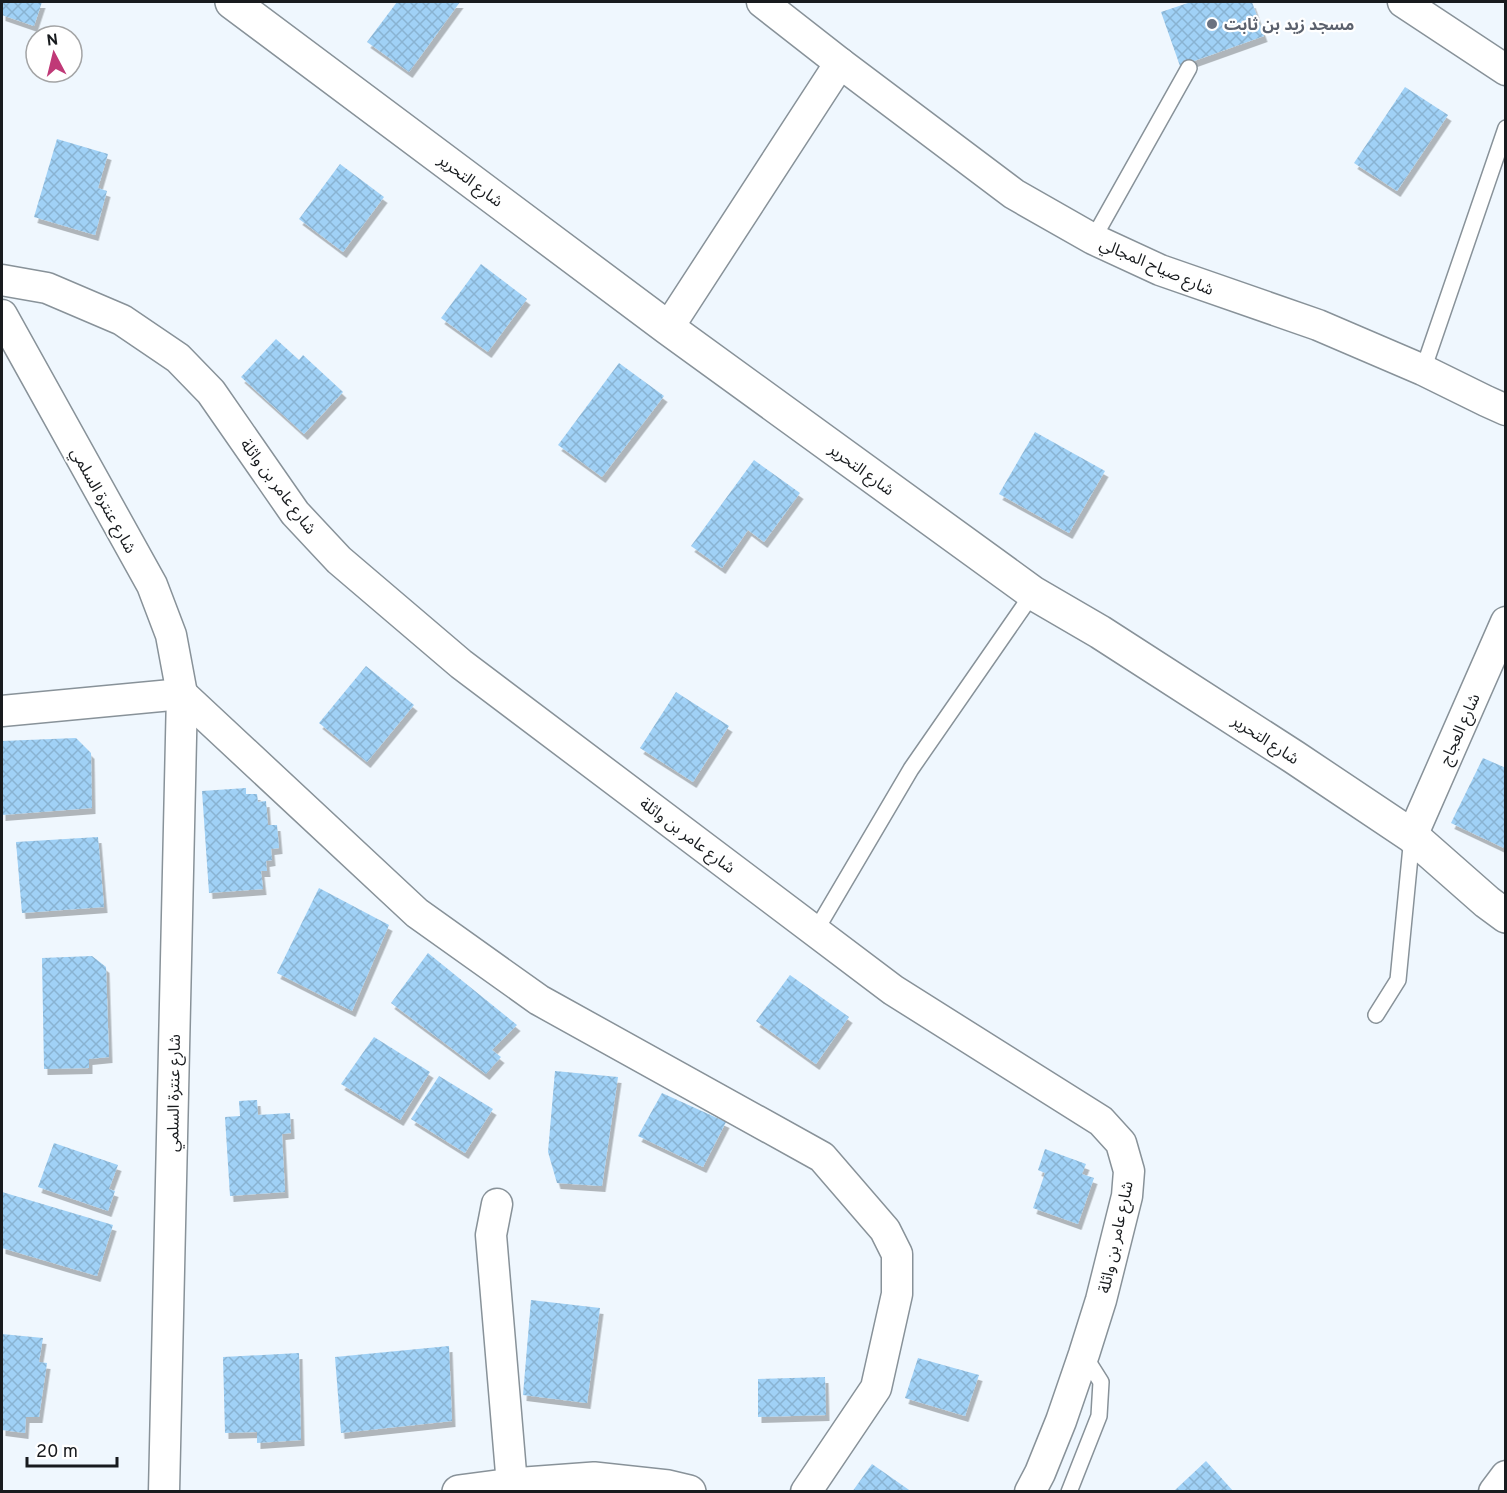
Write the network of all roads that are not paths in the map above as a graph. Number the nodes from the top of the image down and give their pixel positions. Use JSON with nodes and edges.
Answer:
{"nodes":[{"id":1,"x":232,"y":2,"type":"edge"},
{"id":2,"x":762,"y":2,"type":"edge"},
{"id":3,"x":1403,"y":2,"type":"edge"},
{"id":4,"x":840,"y":63,"type":"junction"},
{"id":5,"x":1189,"y":68,"type":"dead end"},
{"id":6,"x":1506,"y":70,"type":"edge"},
{"id":7,"x":1506,"y":128,"type":"edge"},
{"id":8,"x":1093,"y":239,"type":"junction"},
{"id":9,"x":2,"y":280,"type":"edge"},
{"id":10,"x":2,"y":315,"type":"edge"},
{"id":11,"x":668,"y":328,"type":"junction"},
{"id":12,"x":1424,"y":369,"type":"junction"},
{"id":13,"x":1506,"y":410,"type":"edge"},
{"id":14,"x":1033,"y":593,"type":"junction"},
{"id":15,"x":1506,"y":622,"type":"edge"},
{"id":16,"x":182,"y":694,"type":"junction"},
{"id":17,"x":2,"y":711,"type":"edge"},
{"id":18,"x":1412,"y":836,"type":"junction"},
{"id":19,"x":1506,"y":916,"type":"edge"},
{"id":20,"x":815,"y":932,"type":"junction"},
{"id":21,"x":1376,"y":1015,"type":"dead end"},
{"id":22,"x":497,"y":1204,"type":"dead end"},
{"id":23,"x":1084,"y":1354,"type":"junction"},
{"id":24,"x":1506,"y":1476,"type":"edge"},
{"id":25,"x":512,"y":1485,"type":"junction"},
{"id":26,"x":164,"y":1491,"type":"edge"},
{"id":27,"x":459,"y":1491,"type":"edge"},
{"id":28,"x":689,"y":1491,"type":"edge"},
{"id":29,"x":806,"y":1491,"type":"edge"},
{"id":30,"x":1030,"y":1491,"type":"edge"},
{"id":31,"x":1069,"y":1491,"type":"edge"},
{"id":32,"x":1494,"y":1491,"type":"edge"}],
"edges":[{"from":1,"to":11,"type":"street","name":"شارع التحرير"},
{"from":2,"to":4,"type":"street","name":"شارع صياح المجالي"},
{"from":3,"to":6,"type":"street"},
{"from":4,"to":8,"type":"street","name":"شارع صياح المجالي"},
{"from":4,"to":11,"type":"street"},
{"from":5,"to":8,"type":"lane"},
{"from":7,"to":12,"type":"lane"},
{"from":8,"to":12,"type":"street","name":"شارع صياح المجالي"},
{"from":9,"to":20,"type":"street","name":"شارع عامر بن واثلة"},
{"from":10,"to":16,"type":"street","name":"شارع عنترة السلمي"},
{"from":11,"to":14,"type":"street","name":"شارع التحرير"},
{"from":12,"to":13,"type":"street","name":"شارع صياح المجالي"},
{"from":14,"to":18,"type":"street","name":"شارع التحرير"},
{"from":14,"to":20,"type":"lane"},
{"from":15,"to":18,"type":"street","name":"شارع العجاج"},
{"from":16,"to":17,"type":"street"},
{"from":16,"to":26,"type":"street","name":"شارع عنترة السلمي"},
{"from":16,"to":29,"type":"street"},
{"from":18,"to":19,"type":"street","name":"شارع التحرير"},
{"from":18,"to":21,"type":"lane"},
{"from":20,"to":23,"type":"street","name":"شارع عامر بن واثلة"},
{"from":22,"to":25,"type":"street"},
{"from":23,"to":30,"type":"street","name":"شارع عامر بن واثلة"},
{"from":23,"to":31,"type":"lane"},
{"from":24,"to":32,"type":"street"},
{"from":25,"to":27,"type":"street"},
{"from":25,"to":28,"type":"street"}]}
